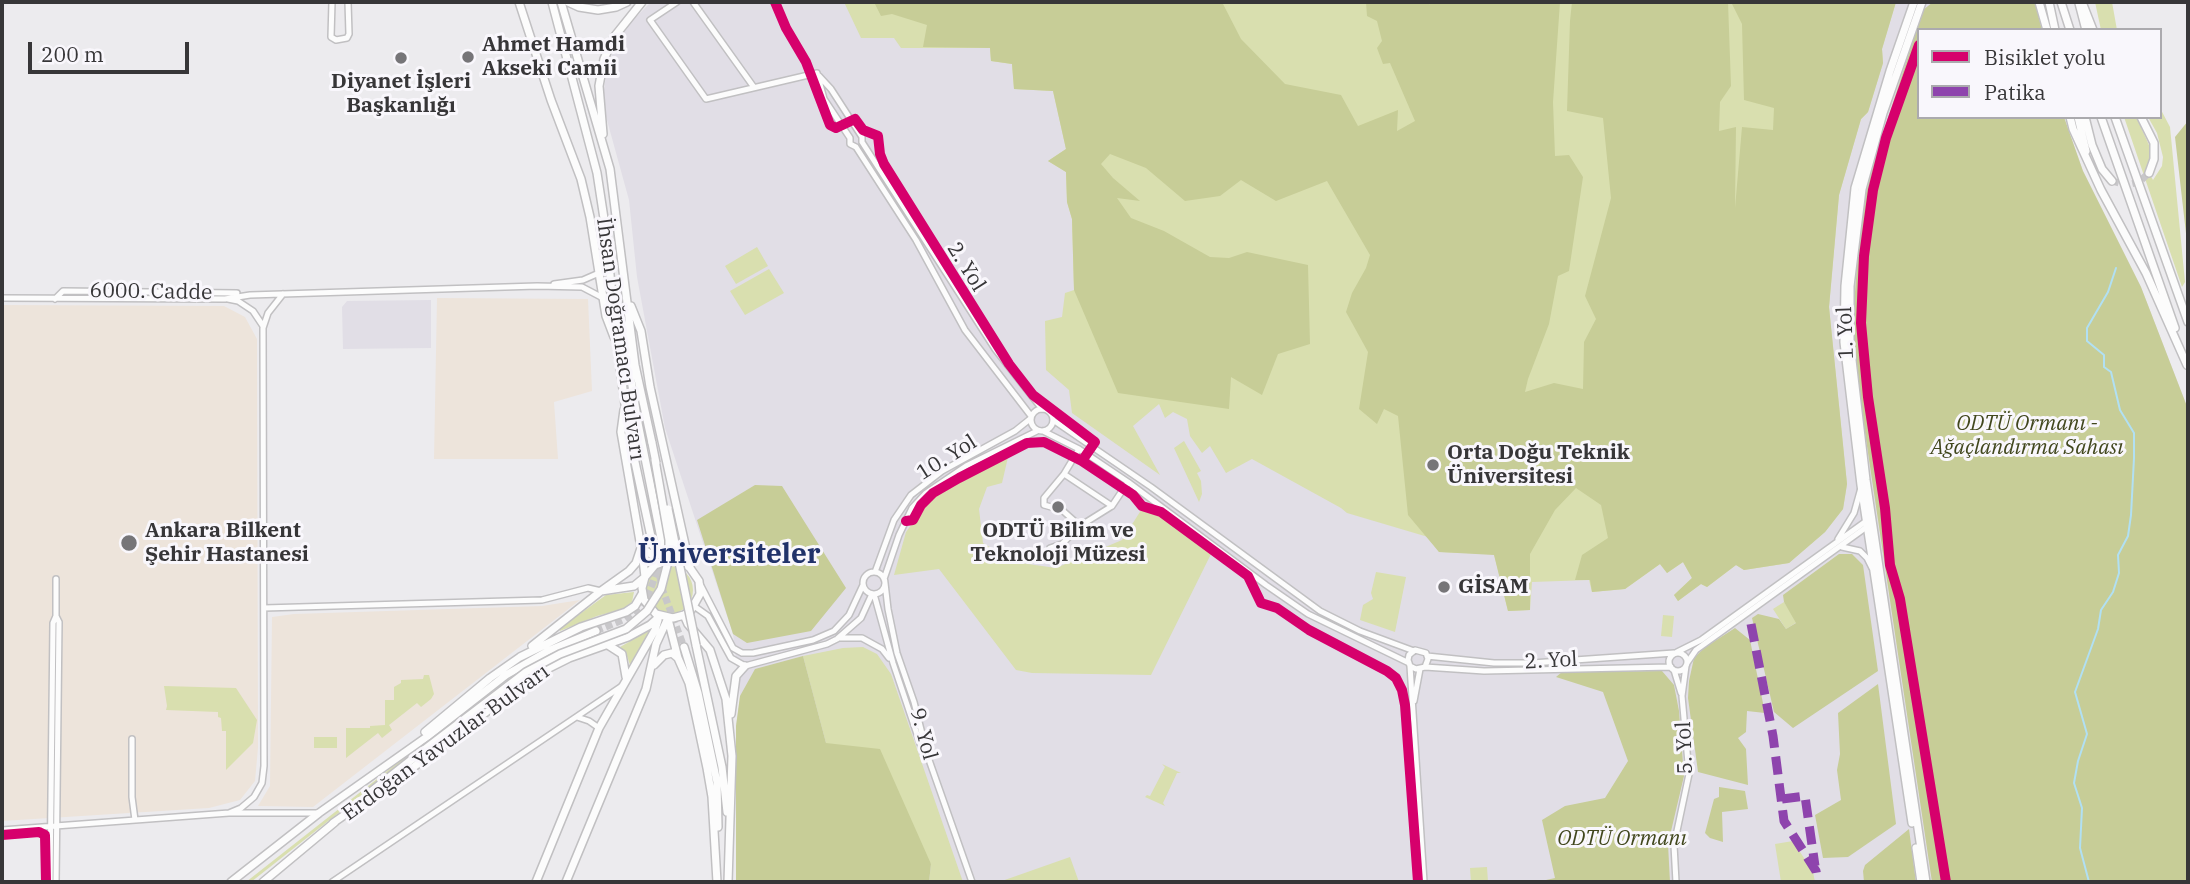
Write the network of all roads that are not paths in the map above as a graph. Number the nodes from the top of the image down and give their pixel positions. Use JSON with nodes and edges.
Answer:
{"nodes":[{"id":1,"x":332,"y":2,"type":"edge"},
{"id":2,"x":348,"y":2,"type":"edge"},
{"id":3,"x":519,"y":2,"type":"edge"},
{"id":4,"x":552,"y":2,"type":"edge"},
{"id":5,"x":561,"y":2,"type":"edge"},
{"id":6,"x":568,"y":2,"type":"edge"},
{"id":7,"x":627,"y":2,"type":"edge"},
{"id":8,"x":642,"y":2,"type":"edge"},
{"id":9,"x":677,"y":2,"type":"edge"},
{"id":10,"x":693,"y":2,"type":"edge"},
{"id":11,"x":1914,"y":2,"type":"edge"},
{"id":12,"x":1922,"y":2,"type":"edge"},
{"id":13,"x":2039,"y":2,"type":"edge"},
{"id":14,"x":2049,"y":2,"type":"edge"},
{"id":15,"x":2061,"y":2,"type":"edge"},
{"id":16,"x":2080,"y":2,"type":"edge"},
{"id":17,"x":2046,"y":28,"type":"edge"},
{"id":18,"x":2055,"y":28,"type":"edge"},
{"id":19,"x":2064,"y":28,"type":"edge"},
{"id":20,"x":2069,"y":28,"type":"edge"},
{"id":21,"x":2086,"y":28,"type":"edge"},
{"id":22,"x":2092,"y":28,"type":"edge"},
{"id":23,"x":817,"y":74,"type":"junction"},
{"id":24,"x":753,"y":86,"type":"junction"},
{"id":25,"x":1886,"y":94,"type":"junction"},
{"id":26,"x":2070,"y":119,"type":"edge"},
{"id":27,"x":2078,"y":119,"type":"edge"},
{"id":28,"x":2086,"y":119,"type":"edge"},
{"id":29,"x":2102,"y":119,"type":"edge"},
{"id":30,"x":2116,"y":119,"type":"edge"},
{"id":31,"x":2142,"y":119,"type":"edge"},
{"id":32,"x":859,"y":134,"type":"junction"},
{"id":33,"x":850,"y":138,"type":"junction"},
{"id":34,"x":862,"y":142,"type":"junction"},
{"id":35,"x":856,"y":147,"type":"junction"},
{"id":36,"x":2088,"y":160,"type":"junction"},
{"id":37,"x":610,"y":169,"type":"junction"},
{"id":38,"x":2149,"y":173,"type":"dead end"},
{"id":39,"x":2112,"y":181,"type":"dead end"},
{"id":40,"x":620,"y":237,"type":"junction"},
{"id":41,"x":942,"y":264,"type":"junction"},
{"id":42,"x":931,"y":270,"type":"junction"},
{"id":43,"x":599,"y":273,"type":"junction"},
{"id":44,"x":948,"y":274,"type":"junction"},
{"id":45,"x":936,"y":280,"type":"junction"},
{"id":46,"x":537,"y":286,"type":"junction"},
{"id":47,"x":283,"y":294,"type":"junction"},
{"id":48,"x":250,"y":295,"type":"junction"},
{"id":49,"x":627,"y":296,"type":"junction"},
{"id":50,"x":603,"y":298,"type":"junction"},
{"id":51,"x":2,"y":299,"type":"edge"},
{"id":52,"x":55,"y":299,"type":"junction"},
{"id":53,"x":225,"y":299,"type":"junction"},
{"id":54,"x":2188,"y":322,"type":"edge"},
{"id":55,"x":263,"y":328,"type":"junction"},
{"id":56,"x":617,"y":344,"type":"junction"},
{"id":57,"x":2188,"y":366,"type":"edge"},
{"id":58,"x":625,"y":403,"type":"junction"},
{"id":59,"x":1042,"y":409,"type":"junction"},
{"id":60,"x":1031,"y":418,"type":"junction"},
{"id":61,"x":1053,"y":420,"type":"junction"},
{"id":62,"x":1040,"y":431,"type":"junction"},
{"id":63,"x":1079,"y":449,"type":"junction"},
{"id":64,"x":656,"y":460,"type":"junction"},
{"id":65,"x":1063,"y":474,"type":"junction"},
{"id":66,"x":1128,"y":482,"type":"junction"},
{"id":67,"x":1861,"y":485,"type":"junction"},
{"id":68,"x":1112,"y":506,"type":"junction"},
{"id":69,"x":1870,"y":522,"type":"junction"},
{"id":70,"x":1080,"y":526,"type":"junction"},
{"id":71,"x":653,"y":547,"type":"tunnel mouth"},
{"id":72,"x":641,"y":548,"type":"junction"},
{"id":73,"x":663,"y":548,"type":"junction"},
{"id":74,"x":1050,"y":548,"type":"dead end"},
{"id":75,"x":1839,"y":548,"type":"junction"},
{"id":76,"x":1825,"y":552,"type":"junction"},
{"id":77,"x":676,"y":561,"type":"junction"},
{"id":78,"x":690,"y":568,"type":"junction"},
{"id":79,"x":875,"y":572,"type":"junction"},
{"id":80,"x":1270,"y":576,"type":"junction"},
{"id":81,"x":645,"y":577,"type":"junction"},
{"id":82,"x":56,"y":579,"type":"dead end"},
{"id":83,"x":1876,"y":579,"type":"junction"},
{"id":84,"x":699,"y":581,"type":"junction"},
{"id":85,"x":885,"y":581,"type":"junction"},
{"id":86,"x":863,"y":585,"type":"junction"},
{"id":87,"x":1266,"y":585,"type":"junction"},
{"id":88,"x":601,"y":591,"type":"junction"},
{"id":89,"x":1773,"y":592,"type":"junction"},
{"id":90,"x":642,"y":593,"type":"junction"},
{"id":91,"x":873,"y":594,"type":"junction"},
{"id":92,"x":695,"y":606,"type":"junction"},
{"id":93,"x":264,"y":608,"type":"junction"},
{"id":94,"x":1746,"y":611,"type":"junction"},
{"id":95,"x":626,"y":612,"type":"junction"},
{"id":96,"x":684,"y":615,"type":"junction"},
{"id":97,"x":664,"y":617,"type":"junction"},
{"id":98,"x":596,"y":631,"type":"tunnel mouth"},
{"id":99,"x":638,"y":632,"type":"junction"},
{"id":100,"x":836,"y":639,"type":"junction"},
{"id":101,"x":607,"y":645,"type":"junction"},
{"id":102,"x":684,"y":647,"type":"tunnel mouth"},
{"id":103,"x":775,"y":649,"type":"junction"},
{"id":104,"x":1414,"y":651,"type":"junction"},
{"id":105,"x":753,"y":653,"type":"junction"},
{"id":106,"x":1675,"y":653,"type":"junction"},
{"id":107,"x":1427,"y":656,"type":"junction"},
{"id":108,"x":520,"y":657,"type":"junction"},
{"id":109,"x":778,"y":657,"type":"junction"},
{"id":110,"x":678,"y":658,"type":"junction"},
{"id":111,"x":757,"y":663,"type":"junction"},
{"id":112,"x":892,"y":663,"type":"junction"},
{"id":113,"x":1686,"y":664,"type":"junction"},
{"id":114,"x":1410,"y":665,"type":"junction"},
{"id":115,"x":653,"y":666,"type":"junction"},
{"id":116,"x":745,"y":666,"type":"junction"},
{"id":117,"x":1422,"y":668,"type":"junction"},
{"id":118,"x":1672,"y":669,"type":"junction"},
{"id":119,"x":1892,"y":671,"type":"junction"},
{"id":120,"x":624,"y":682,"type":"junction"},
{"id":121,"x":1682,"y":696,"type":"junction"},
{"id":122,"x":577,"y":717,"type":"junction"},
{"id":123,"x":730,"y":725,"type":"junction"},
{"id":124,"x":1413,"y":725,"type":"junction"},
{"id":125,"x":599,"y":728,"type":"junction"},
{"id":126,"x":132,"y":739,"type":"dead end"},
{"id":127,"x":386,"y":765,"type":"junction"},
{"id":128,"x":229,"y":813,"type":"junction"},
{"id":129,"x":318,"y":813,"type":"junction"},
{"id":130,"x":135,"y":820,"type":"junction"},
{"id":131,"x":333,"y":823,"type":"junction"},
{"id":132,"x":53,"y":826,"type":"junction"},
{"id":133,"x":2,"y":830,"type":"edge"},
{"id":134,"x":50,"y":882,"type":"edge"},
{"id":135,"x":56,"y":882,"type":"edge"},
{"id":136,"x":232,"y":882,"type":"edge"},
{"id":137,"x":263,"y":882,"type":"edge"},
{"id":138,"x":332,"y":882,"type":"edge"},
{"id":139,"x":536,"y":882,"type":"edge"},
{"id":140,"x":566,"y":882,"type":"edge"},
{"id":141,"x":717,"y":882,"type":"edge"},
{"id":142,"x":728,"y":882,"type":"edge"},
{"id":143,"x":970,"y":882,"type":"edge"},
{"id":144,"x":1424,"y":882,"type":"edge"},
{"id":145,"x":1676,"y":882,"type":"edge"},
{"id":146,"x":1924,"y":882,"type":"edge"}],
"edges":[{"from":1,"to":2,"type":"street"},
{"from":3,"to":43,"type":"main road"},
{"from":4,"to":56,"type":"main road","name":"İhsan Doğramacı Bulvarı"},
{"from":5,"to":37,"type":"main road","name":"İhsan Doğramacı Bulvarı"},
{"from":6,"to":7,"type":"main road"},
{"from":8,"to":37,"type":"main road"},
{"from":9,"to":24,"type":"street"},
{"from":10,"to":24,"type":"street"},
{"from":11,"to":25,"type":"main road","name":"1. Yol"},
{"from":12,"to":25,"type":"main road","name":"1. Yol"},
{"from":13,"to":17,"type":"main road"},
{"from":14,"to":18,"type":"main road"},
{"from":15,"to":19,"type":"main road"},
{"from":15,"to":20,"type":"main road"},
{"from":16,"to":21,"type":"main road"},
{"from":16,"to":22,"type":"main road"},
{"from":23,"to":24,"type":"street"},
{"from":23,"to":32,"type":"street","name":"2. Yol"},
{"from":23,"to":33,"type":"street","name":"2. Yol"},
{"from":25,"to":67,"type":"main road","name":"1. Yol"},
{"from":25,"to":69,"type":"main road","name":"1. Yol"},
{"from":26,"to":36,"type":"main road"},
{"from":27,"to":36,"type":"main road"},
{"from":28,"to":39,"type":"main road"},
{"from":29,"to":57,"type":"main road"},
{"from":30,"to":54,"type":"main road"},
{"from":31,"to":38,"type":"main road"},
{"from":32,"to":33,"type":"street"},
{"from":32,"to":34,"type":"street","name":"2. Yol"},
{"from":33,"to":35,"type":"street","name":"2. Yol"},
{"from":34,"to":35,"type":"street"},
{"from":34,"to":41,"type":"street","name":"2. Yol"},
{"from":35,"to":42,"type":"street","name":"2. Yol"},
{"from":36,"to":57,"type":"main road"},
{"from":37,"to":40,"type":"main road","name":"İhsan Doğramacı Bulvarı"},
{"from":40,"to":49,"type":"main road","name":"İhsan Doğramacı Bulvarı"},
{"from":40,"to":73,"type":"main road","name":"İhsan Doğramacı Bulvarı"},
{"from":41,"to":42,"type":"street"},
{"from":41,"to":44,"type":"street","name":"2. Yol"},
{"from":42,"to":45,"type":"street","name":"2. Yol"},
{"from":43,"to":46,"type":"street"},
{"from":43,"to":50,"type":"main road"},
{"from":44,"to":45,"type":"street"},
{"from":44,"to":59,"type":"street","name":"2. Yol"},
{"from":45,"to":60,"type":"street","name":"2. Yol"},
{"from":46,"to":47,"type":"street","name":"6000. Cadde"},
{"from":46,"to":50,"type":"street"},
{"from":47,"to":48,"type":"street","name":"6000. Cadde"},
{"from":47,"to":55,"type":"street"},
{"from":48,"to":52,"type":"street","name":"6000. Cadde"},
{"from":48,"to":53,"type":"street","name":"6000. Cadde"},
{"from":49,"to":64,"type":"main road","name":"İhsan Doğramacı Bulvarı","bridge":true},
{"from":49,"to":78,"type":"main road"},
{"from":50,"to":56,"type":"main road"},
{"from":51,"to":52,"type":"street","name":"6000. Cadde"},
{"from":52,"to":53,"type":"street","name":"6000. Cadde"},
{"from":53,"to":55,"type":"street"},
{"from":55,"to":93,"type":"street"},
{"from":56,"to":58,"type":"main road","name":"İhsan Doğramacı Bulvarı"},
{"from":58,"to":71,"type":"main road","name":"İhsan Doğramacı Bulvarı"},
{"from":58,"to":72,"type":"main road"},
{"from":59,"to":60,"type":"street"},
{"from":59,"to":61,"type":"street","name":"2. Yol"},
{"from":60,"to":62,"type":"street","name":"2. Yol"},
{"from":60,"to":79,"type":"street","name":"10. Yol"},
{"from":61,"to":62,"type":"street"},
{"from":61,"to":80,"type":"street","name":"2. Yol"},
{"from":62,"to":63,"type":"street","name":"2. Yol"},
{"from":62,"to":85,"type":"street","name":"10. Yol"},
{"from":63,"to":65,"type":"street"},
{"from":63,"to":66,"type":"street","name":"2. Yol"},
{"from":64,"to":131,"type":"main road","name":"Erdoğan Yavuzlar Bulvarı","bridge":true},
{"from":64,"to":142,"type":"main road","name":"İhsan Doğramacı Bulvarı","bridge":true},
{"from":65,"to":68,"type":"street"},
{"from":65,"to":70,"type":"street"},
{"from":66,"to":68,"type":"street"},
{"from":66,"to":87,"type":"street","name":"2. Yol"},
{"from":67,"to":69,"type":"main road","name":"1. Yol"},
{"from":67,"to":76,"type":"street"},
{"from":68,"to":70,"type":"street"},
{"from":69,"to":75,"type":"street","name":"2. Yol"},
{"from":69,"to":76,"type":"street","name":"2. Yol"},
{"from":69,"to":83,"type":"main road","name":"1. Yol"},
{"from":69,"to":119,"type":"main road","name":"1. Yol"},
{"from":70,"to":74,"type":"street"},
{"from":72,"to":73,"type":"main road"},
{"from":72,"to":81,"type":"main road"},
{"from":72,"to":88,"type":"main road"},
{"from":73,"to":77,"type":"main road"},
{"from":75,"to":83,"type":"street"},
{"from":75,"to":89,"type":"street","name":"2. Yol"},
{"from":76,"to":89,"type":"street","name":"2. Yol"},
{"from":77,"to":78,"type":"main road"},
{"from":77,"to":81,"type":"main road"},
{"from":78,"to":84,"type":"main road"},
{"from":79,"to":85,"type":"street"},
{"from":79,"to":86,"type":"street","name":"10. Yol"},
{"from":80,"to":87,"type":"street"},
{"from":80,"to":104,"type":"street","name":"2. Yol"},
{"from":81,"to":88,"type":"main road"},
{"from":81,"to":90,"type":"main road"},
{"from":82,"to":132,"type":"street"},
{"from":83,"to":119,"type":"main road","name":"1. Yol"},
{"from":84,"to":92,"type":"main road"},
{"from":84,"to":105,"type":"street"},
{"from":85,"to":91,"type":"street","name":"10. Yol"},
{"from":85,"to":143,"type":"street","name":"9. Yol"},
{"from":86,"to":91,"type":"street"},
{"from":86,"to":103,"type":"street","name":"10. Yol"},
{"from":87,"to":114,"type":"street","name":"2. Yol"},
{"from":88,"to":93,"type":"street"},
{"from":88,"to":108,"type":"main road"},
{"from":89,"to":94,"type":"street","name":"2. Yol"},
{"from":90,"to":95,"type":"main road"},
{"from":90,"to":97,"type":"main road"},
{"from":91,"to":100,"type":"street","name":"10. Yol"},
{"from":91,"to":112,"type":"street","name":"9. Yol"},
{"from":92,"to":96,"type":"main road"},
{"from":92,"to":116,"type":"street"},
{"from":93,"to":128,"type":"street"},
{"from":94,"to":106,"type":"street","name":"2. Yol"},
{"from":94,"to":113,"type":"street","name":"2. Yol"},
{"from":95,"to":99,"type":"main road"},
{"from":95,"to":108,"type":"main road","name":"Erdoğan Yavuzlar Bulvarı"},
{"from":96,"to":97,"type":"main road"},
{"from":96,"to":123,"type":"main road"},
{"from":97,"to":99,"type":"main road","name":"Erdoğan Yavuzlar Bulvarı"},
{"from":97,"to":110,"type":"main road"},
{"from":97,"to":115,"type":"main road"},
{"from":97,"to":120,"type":"main road"},
{"from":98,"to":127,"type":"main road","name":"Erdoğan Yavuzlar Bulvarı"},
{"from":99,"to":101,"type":"main road","name":"Erdoğan Yavuzlar Bulvarı"},
{"from":100,"to":109,"type":"street","name":"10. Yol"},
{"from":100,"to":112,"type":"street","name":"9. Yol"},
{"from":101,"to":120,"type":"main road"},
{"from":101,"to":131,"type":"main road","name":"Erdoğan Yavuzlar Bulvarı"},
{"from":102,"to":141,"type":"main road"},
{"from":103,"to":105,"type":"street","name":"10. Yol"},
{"from":103,"to":109,"type":"street"},
{"from":104,"to":107,"type":"street","name":"2. Yol"},
{"from":104,"to":114,"type":"street"},
{"from":105,"to":111,"type":"street"},
{"from":106,"to":107,"type":"street","name":"2. Yol"},
{"from":106,"to":113,"type":"street"},
{"from":106,"to":118,"type":"street"},
{"from":107,"to":117,"type":"street"},
{"from":108,"to":127,"type":"main road","name":"Erdoğan Yavuzlar Bulvarı"},
{"from":109,"to":111,"type":"street","name":"10. Yol"},
{"from":110,"to":115,"type":"main road"},
{"from":110,"to":141,"type":"main road"},
{"from":111,"to":116,"type":"street","name":"10. Yol"},
{"from":112,"to":143,"type":"street","name":"9. Yol"},
{"from":113,"to":118,"type":"street","name":"2. Yol"},
{"from":113,"to":121,"type":"street","name":"5. Yol"},
{"from":114,"to":117,"type":"street","name":"2. Yol"},
{"from":114,"to":124,"type":"street"},
{"from":115,"to":140,"type":"main road"},
{"from":116,"to":123,"type":"main road"},
{"from":117,"to":118,"type":"street","name":"2. Yol"},
{"from":117,"to":124,"type":"street"},
{"from":118,"to":121,"type":"street","name":"5. Yol"},
{"from":119,"to":146,"type":"main road","name":"1. Yol"},
{"from":120,"to":122,"type":"street"},
{"from":120,"to":125,"type":"main road"},
{"from":121,"to":145,"type":"street","name":"5. Yol"},
{"from":122,"to":125,"type":"street"},
{"from":122,"to":138,"type":"street"},
{"from":123,"to":142,"type":"main road"},
{"from":124,"to":144,"type":"street"},
{"from":125,"to":139,"type":"main road"},
{"from":126,"to":130,"type":"street"},
{"from":127,"to":129,"type":"main road","name":"Erdoğan Yavuzlar Bulvarı"},
{"from":128,"to":129,"type":"street"},
{"from":128,"to":130,"type":"street"},
{"from":129,"to":136,"type":"main road","name":"Erdoğan Yavuzlar Bulvarı"},
{"from":130,"to":132,"type":"street"},
{"from":131,"to":137,"type":"main road","name":"Erdoğan Yavuzlar Bulvarı"},
{"from":132,"to":133,"type":"street"},
{"from":132,"to":134,"type":"street"},
{"from":132,"to":135,"type":"street"}]}
